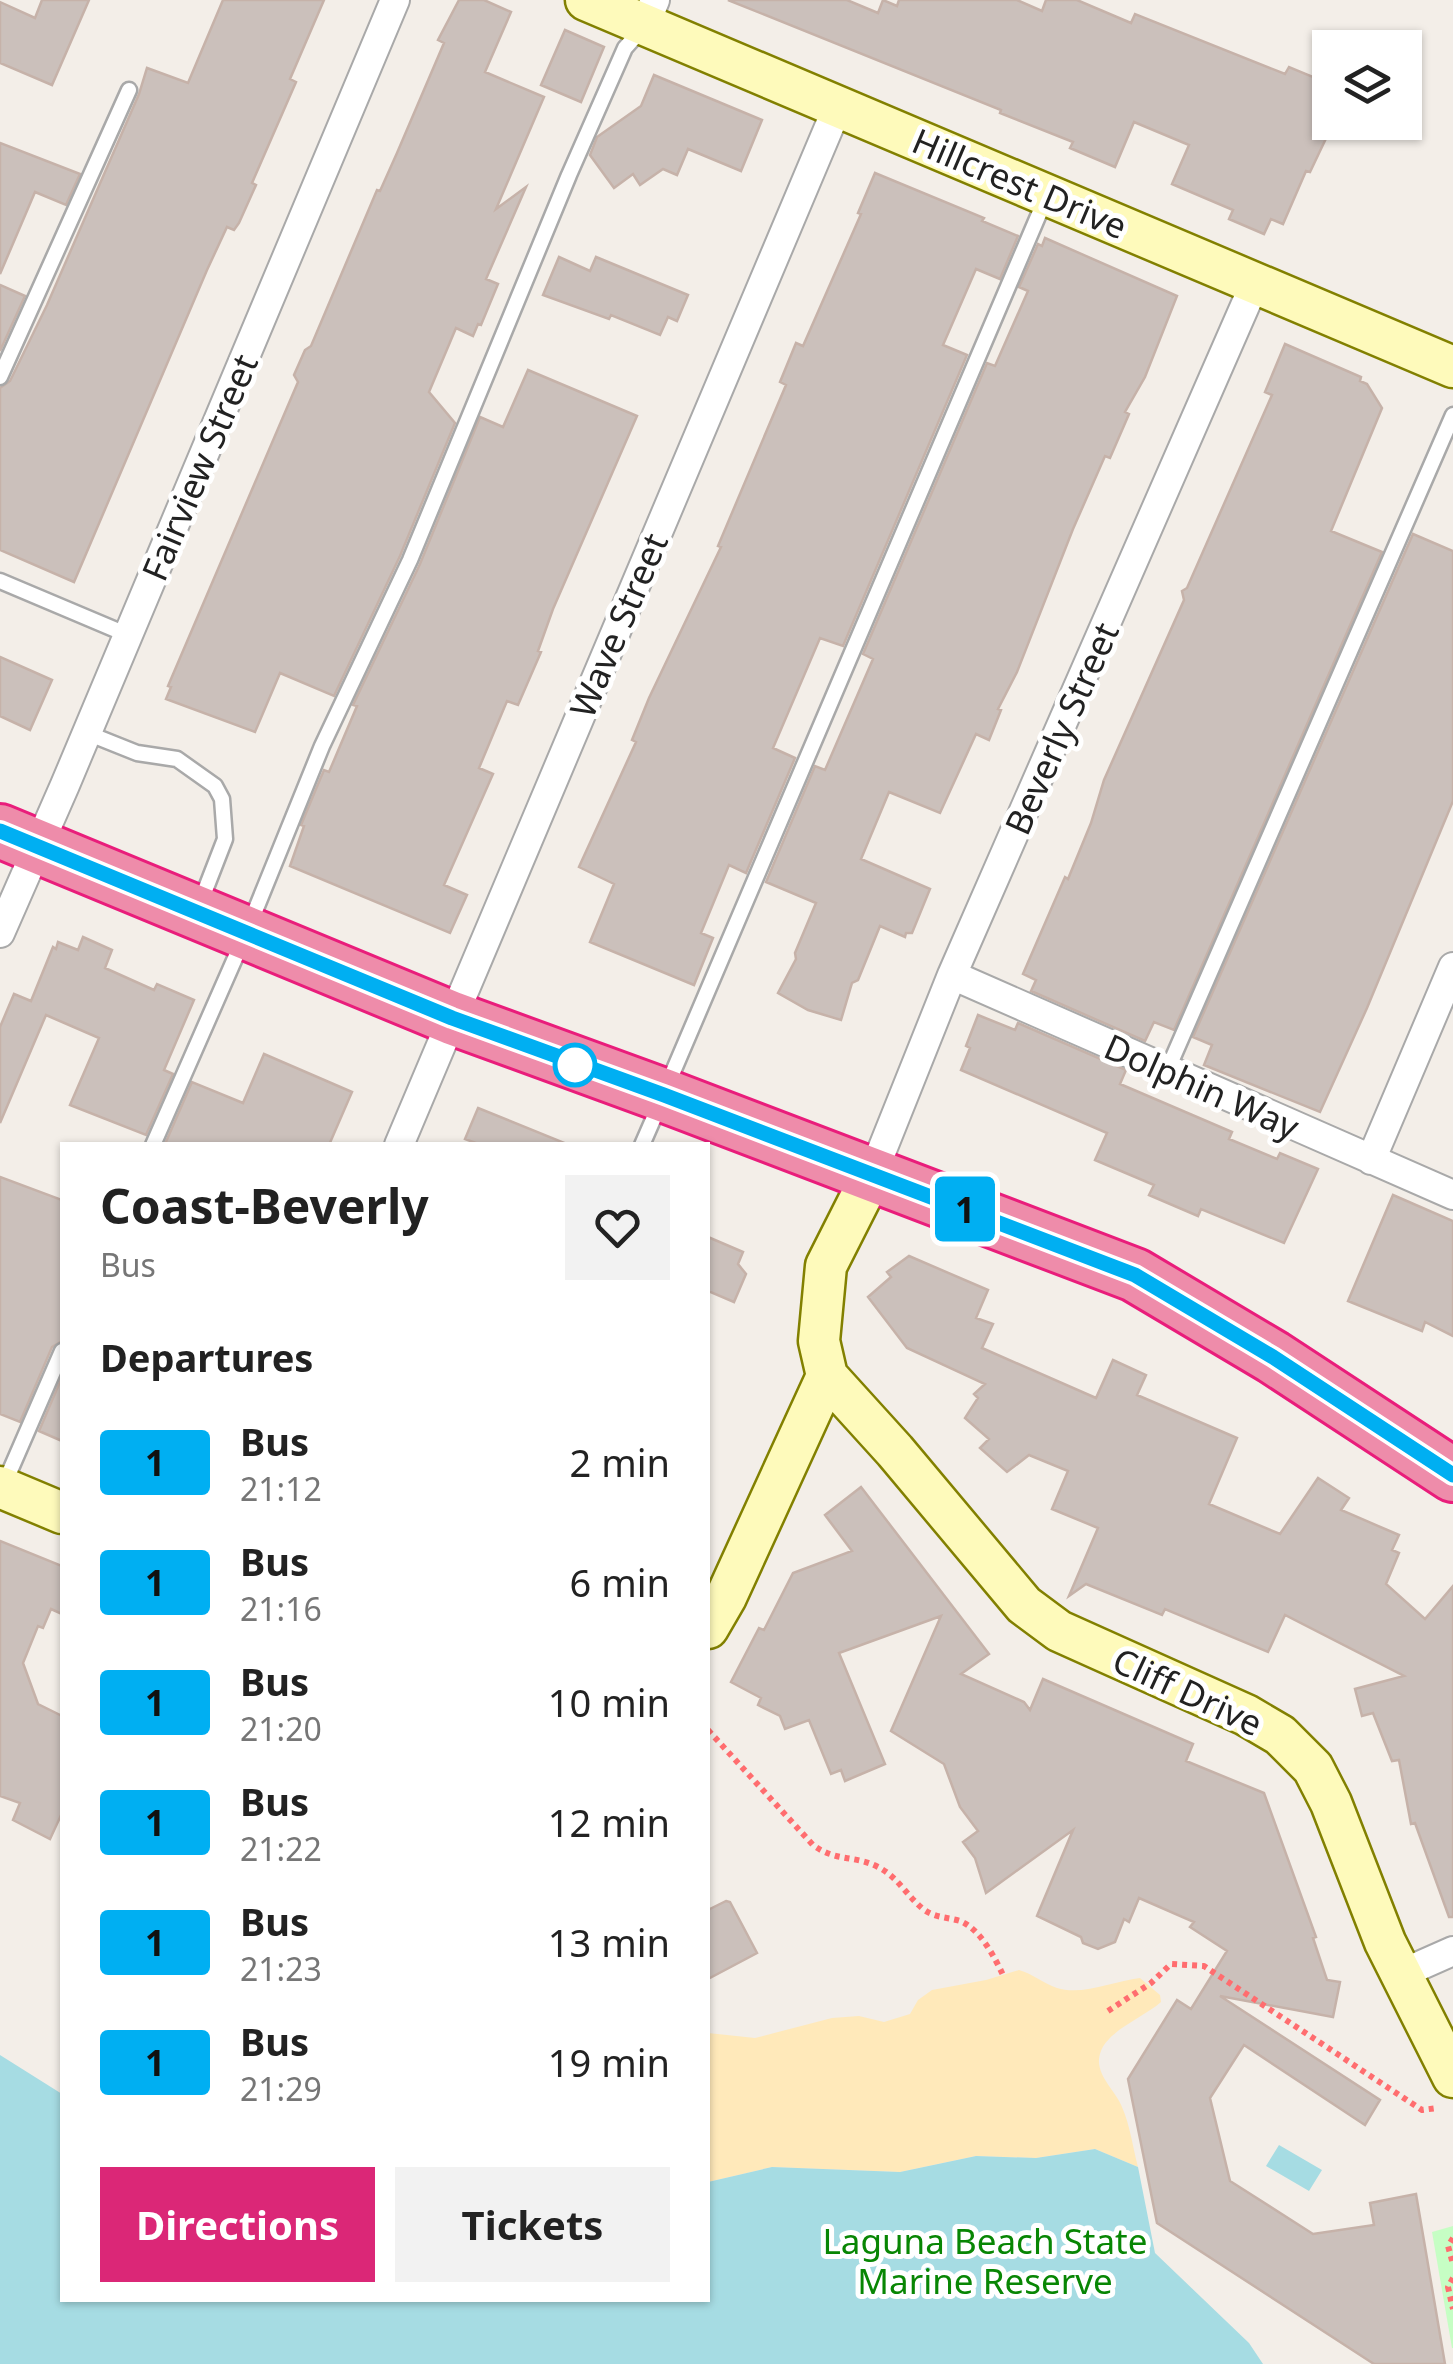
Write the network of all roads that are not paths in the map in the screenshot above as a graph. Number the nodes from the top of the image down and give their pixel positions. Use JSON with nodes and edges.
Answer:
{"nodes":[{"id":1,"x":394,"y":0,"type":"edge"},
{"id":2,"x":586,"y":0,"type":"edge"},
{"id":3,"x":650,"y":12,"type":"edge"},
{"id":4,"x":129,"y":90,"type":"dead end"},
{"id":5,"x":838,"y":106,"type":"junction"},
{"id":6,"x":1047,"y":194,"type":"junction"},
{"id":7,"x":1255,"y":283,"type":"junction"},
{"id":8,"x":1453,"y":367,"type":"edge"},
{"id":9,"x":0,"y":377,"type":"edge"},
{"id":10,"x":1453,"y":414,"type":"edge"},
{"id":11,"x":0,"y":581,"type":"edge"},
{"id":12,"x":128,"y":635,"type":"junction"},
{"id":13,"x":86,"y":733,"type":"junction"},
{"id":14,"x":19,"y":838,"type":"edge"},
{"id":15,"x":197,"y":911,"type":"junction"},
{"id":16,"x":247,"y":931,"type":"junction"},
{"id":17,"x":0,"y":933,"type":"edge"},
{"id":18,"x":1453,"y":967,"type":"edge"},
{"id":19,"x":952,"y":976,"type":"junction"},
{"id":20,"x":452,"y":1018,"type":"junction"},
{"id":21,"x":1167,"y":1072,"type":"junction"},
{"id":22,"x":664,"y":1095,"type":"junction"},
{"id":23,"x":154,"y":1142,"type":"edge"},
{"id":24,"x":400,"y":1142,"type":"edge"},
{"id":25,"x":643,"y":1142,"type":"edge"},
{"id":26,"x":1371,"y":1160,"type":"junction"},
{"id":27,"x":872,"y":1175,"type":"junction"},
{"id":28,"x":1453,"y":1195,"type":"edge"},
{"id":29,"x":60,"y":1355,"type":"edge"},
{"id":30,"x":826,"y":1376,"type":"junction"},
{"id":31,"x":1439,"y":1460,"type":"edge"},
{"id":32,"x":1,"y":1487,"type":"edge"},
{"id":33,"x":60,"y":1513,"type":"edge"},
{"id":34,"x":710,"y":1625,"type":"edge"},
{"id":35,"x":1453,"y":1951,"type":"edge"},
{"id":36,"x":1400,"y":1974,"type":"junction"},
{"id":37,"x":1453,"y":2077,"type":"edge"}],
"edges":[{"from":1,"to":12,"type":"street","name":"Fairview Street"},
{"from":2,"to":3,"type":"street","name":"Hillcrest Drive"},
{"from":3,"to":5,"type":"street","name":"Hillcrest Drive"},
{"from":3,"to":16,"type":"lane"},
{"from":4,"to":9,"type":"lane"},
{"from":5,"to":6,"type":"street","name":"Hillcrest Drive"},
{"from":5,"to":20,"type":"street","name":"Wave Street"},
{"from":6,"to":7,"type":"street","name":"Hillcrest Drive"},
{"from":6,"to":22,"type":"lane"},
{"from":7,"to":8,"type":"street","name":"Hillcrest Drive"},
{"from":7,"to":19,"type":"street","name":"Beverly Street"},
{"from":10,"to":21,"type":"lane"},
{"from":11,"to":12,"type":"lane"},
{"from":12,"to":13,"type":"street","name":"Fairview Street"},
{"from":13,"to":14,"type":"street","name":"Fairview Street"},
{"from":13,"to":15,"type":"lane"},
{"from":14,"to":15,"type":"highway"},
{"from":14,"to":17,"type":"street","name":"Fairview Street"},
{"from":15,"to":16,"type":"highway"},
{"from":16,"to":20,"type":"highway"},
{"from":16,"to":23,"type":"lane"},
{"from":18,"to":26,"type":"street"},
{"from":19,"to":21,"type":"street","name":"Dolphin Way"},
{"from":19,"to":27,"type":"street","name":"Beverly Street"},
{"from":20,"to":22,"type":"highway"},
{"from":20,"to":24,"type":"street","name":"Wave Street"},
{"from":21,"to":26,"type":"street","name":"Dolphin Way"},
{"from":22,"to":25,"type":"lane"},
{"from":22,"to":27,"type":"highway"},
{"from":26,"to":28,"type":"street","name":"Dolphin Way"},
{"from":27,"to":30,"type":"street"},
{"from":27,"to":31,"type":"highway"},
{"from":29,"to":32,"type":"lane"},
{"from":30,"to":34,"type":"street"},
{"from":30,"to":36,"type":"street","name":"Cliff Drive"},
{"from":32,"to":33,"type":"street"},
{"from":35,"to":36,"type":"street"},
{"from":36,"to":37,"type":"street","name":"Cliff Drive"}]}
